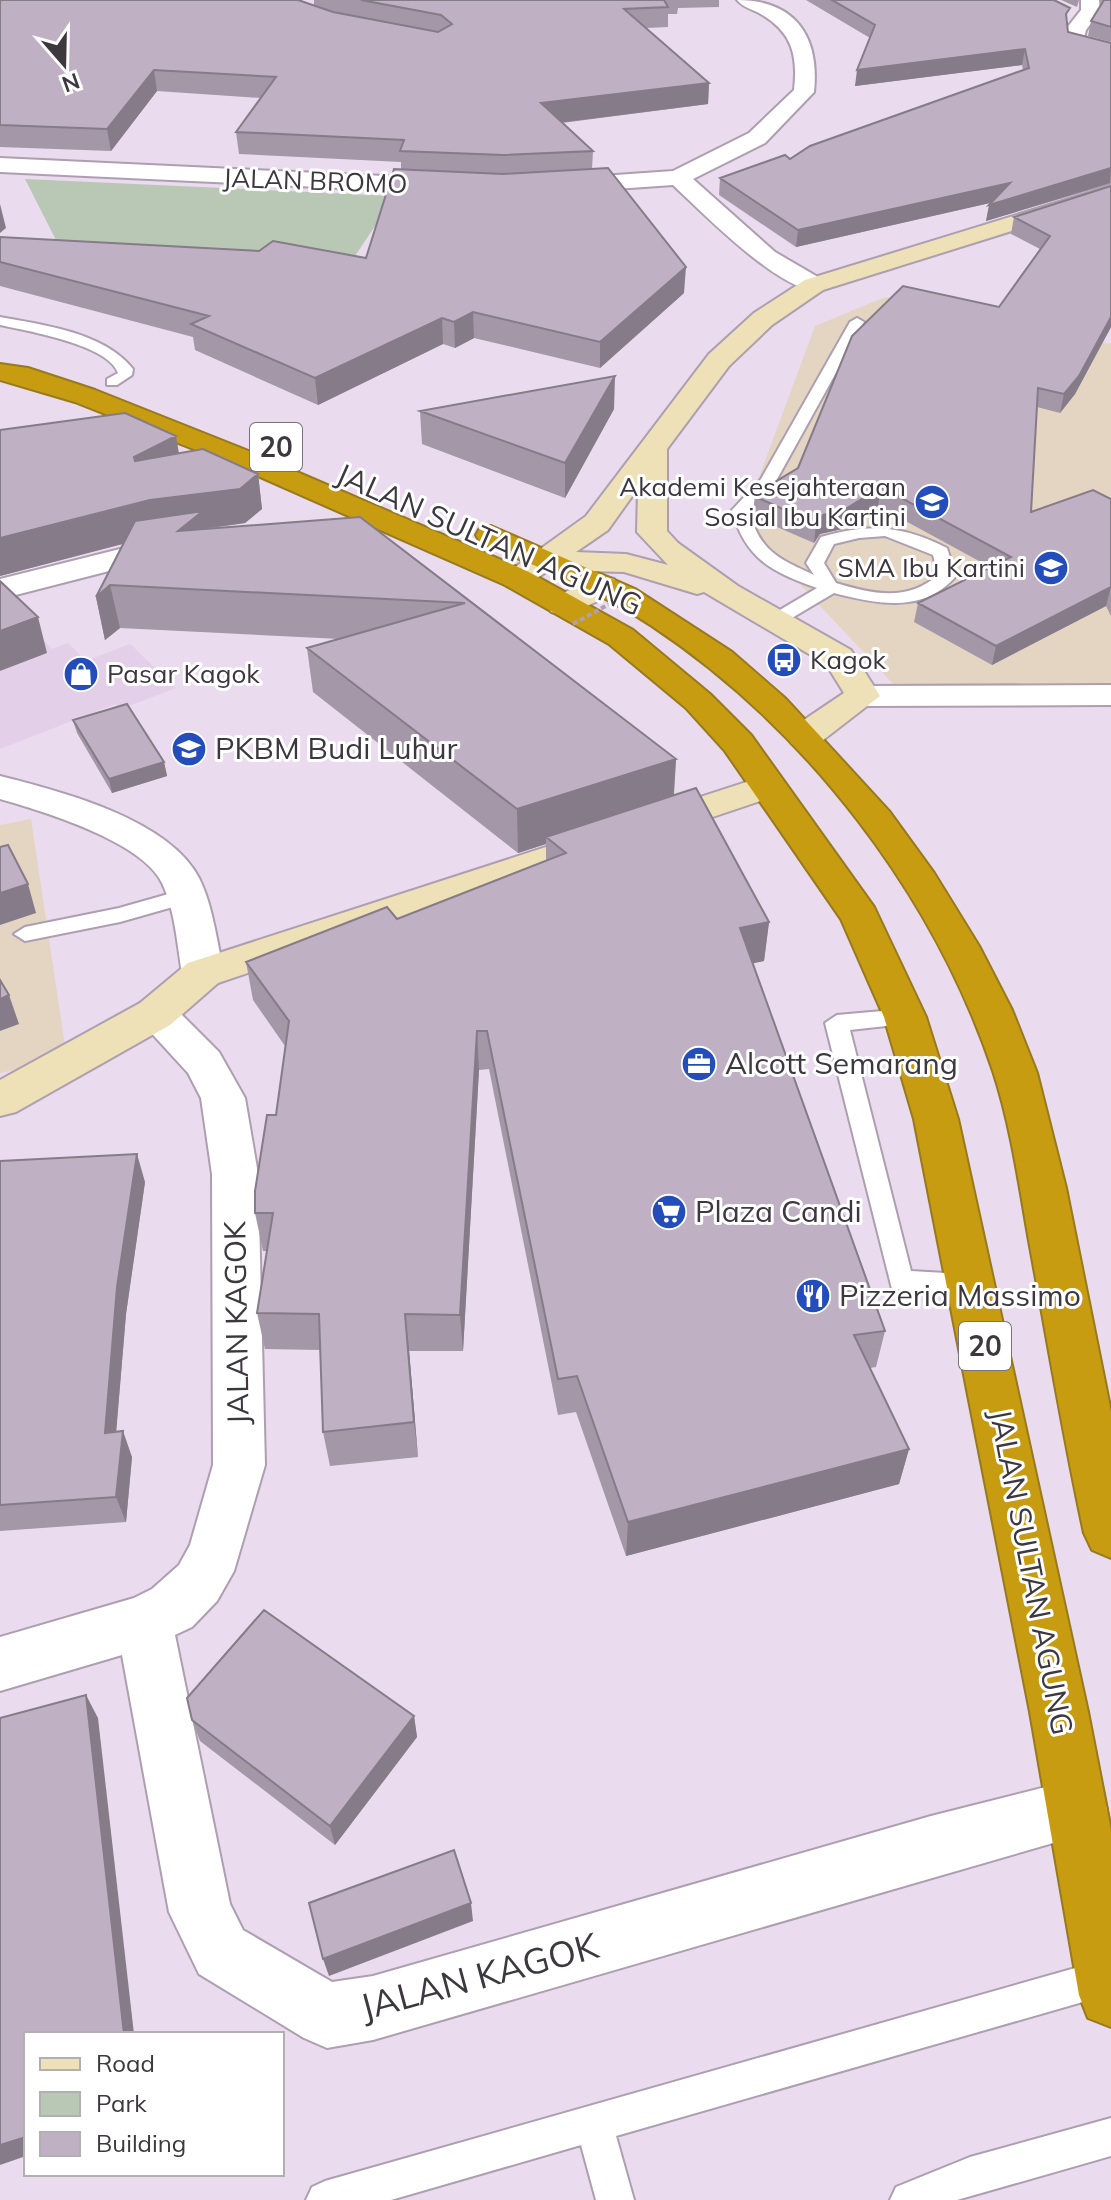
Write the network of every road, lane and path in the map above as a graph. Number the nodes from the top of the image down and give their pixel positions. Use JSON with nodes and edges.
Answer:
{"nodes":[{"id":1,"x":746,"y":0,"type":"edge"},
{"id":2,"x":1090,"y":0,"type":"edge"},
{"id":3,"x":1111,"y":51,"type":"edge"},
{"id":4,"x":0,"y":165,"type":"edge"},
{"id":5,"x":678,"y":178,"type":"junction"},
{"id":6,"x":475,"y":187,"type":"edge"},
{"id":7,"x":534,"y":187,"type":"edge"},
{"id":8,"x":1111,"y":193,"type":"edge"},
{"id":9,"x":814,"y":285,"type":"junction"},
{"id":10,"x":0,"y":321,"type":"edge"},
{"id":11,"x":857,"y":322,"type":"dead end"},
{"id":12,"x":0,"y":351,"type":"edge"},
{"id":13,"x":0,"y":372,"type":"edge"},
{"id":14,"x":112,"y":382,"type":"junction"},
{"id":15,"x":654,"y":451,"type":"junction"},
{"id":16,"x":411,"y":502,"type":"dead end"},
{"id":17,"x":386,"y":520,"type":"junction"},
{"id":18,"x":469,"y":526,"type":"dead end"},
{"id":19,"x":326,"y":527,"type":"edge"},
{"id":20,"x":200,"y":541,"type":"edge"},
{"id":21,"x":547,"y":560,"type":"junction"},
{"id":22,"x":516,"y":578,"type":"junction"},
{"id":23,"x":830,"y":588,"type":"junction"},
{"id":24,"x":0,"y":589,"type":"edge"},
{"id":25,"x":617,"y":589,"type":"junction"},
{"id":26,"x":727,"y":593,"type":"junction"},
{"id":27,"x":568,"y":614,"type":"junction"},
{"id":28,"x":774,"y":621,"type":"junction"},
{"id":29,"x":1111,"y":695,"type":"edge"},
{"id":30,"x":863,"y":696,"type":"junction"},
{"id":31,"x":805,"y":736,"type":"junction"},
{"id":32,"x":768,"y":786,"type":"junction"},
{"id":33,"x":0,"y":787,"type":"edge"},
{"id":34,"x":186,"y":896,"type":"junction"},
{"id":35,"x":25,"y":934,"type":"dead end"},
{"id":36,"x":203,"y":973,"type":"junction"},
{"id":37,"x":155,"y":1014,"type":"junction"},
{"id":38,"x":905,"y":1017,"type":"junction"},
{"id":39,"x":0,"y":1100,"type":"edge"},
{"id":40,"x":971,"y":1283,"type":"junction"},
{"id":41,"x":1108,"y":1506,"type":"edge"},
{"id":42,"x":144,"y":1622,"type":"junction"},
{"id":43,"x":0,"y":1664,"type":"edge"},
{"id":44,"x":1077,"y":1809,"type":"junction"},
{"id":45,"x":1109,"y":1986,"type":"edge"},
{"id":46,"x":593,"y":2121,"type":"junction"},
{"id":47,"x":1111,"y":2137,"type":"edge"},
{"id":48,"x":325,"y":2200,"type":"edge"},
{"id":49,"x":615,"y":2200,"type":"edge"},
{"id":50,"x":909,"y":2200,"type":"edge"}],
"edges":[{"from":1,"to":5,"type":"street"},
{"from":2,"to":3,"type":"street"},
{"from":4,"to":6,"type":"street","name":"JALAN BROMO"},
{"from":5,"to":7,"type":"street"},
{"from":5,"to":9,"type":"street"},
{"from":8,"to":9,"type":"main road"},
{"from":9,"to":15,"type":"main road"},
{"from":10,"to":14,"type":"lane"},
{"from":11,"to":23,"type":"lane"},
{"from":12,"to":14,"type":"highway","name":"JALAN SULTAN AGUNG","number":"20"},
{"from":13,"to":17,"type":"highway","name":"JALAN SULTAN AGUNG","number":"20"},
{"from":14,"to":16,"type":"highway","name":"JALAN SULTAN AGUNG","number":"20"},
{"from":15,"to":21,"type":"main road"},
{"from":15,"to":26,"type":"main road"},
{"from":17,"to":19,"type":"street"},
{"from":17,"to":22,"type":"highway","name":"JALAN SULTAN AGUNG","number":"20"},
{"from":18,"to":21,"type":"highway","name":"JALAN SULTAN AGUNG"},
{"from":20,"to":24,"type":"street"},
{"from":21,"to":22,"type":"main road"},
{"from":21,"to":25,"type":"highway","name":"JALAN SULTAN AGUNG"},
{"from":21,"to":26,"type":"main road"},
{"from":22,"to":27,"type":"highway","name":"JALAN SULTAN AGUNG","number":"20"},
{"from":23,"to":23,"type":"lane"},
{"from":23,"to":28,"type":"lane"},
{"from":25,"to":27,"type":"main road"},
{"from":25,"to":27,"type":"path","bridge":true},
{"from":25,"to":31,"type":"highway","name":"JALAN SULTAN AGUNG"},
{"from":26,"to":28,"type":"main road"},
{"from":27,"to":32,"type":"highway","name":"JALAN SULTAN AGUNG","number":"20"},
{"from":28,"to":30,"type":"main road"},
{"from":29,"to":30,"type":"street"},
{"from":30,"to":31,"type":"main road"},
{"from":31,"to":41,"type":"highway","name":"JALAN SULTAN AGUNG"},
{"from":32,"to":36,"type":"main road"},
{"from":32,"to":38,"type":"highway","name":"JALAN SULTAN AGUNG","number":"20"},
{"from":33,"to":34,"type":"street"},
{"from":34,"to":35,"type":"lane"},
{"from":34,"to":36,"type":"street"},
{"from":36,"to":37,"type":"main road"},
{"from":37,"to":39,"type":"main road"},
{"from":37,"to":42,"type":"street","name":"JALAN KAGOK"},
{"from":38,"to":40,"type":"highway","name":"JALAN SULTAN AGUNG","number":"20"},
{"from":38,"to":40,"type":"lane"},
{"from":40,"to":44,"type":"highway","name":"JALAN SULTAN AGUNG","number":"20"},
{"from":42,"to":43,"type":"street","name":"JALAN KAGOK"},
{"from":42,"to":44,"type":"street","name":"JALAN KAGOK"},
{"from":44,"to":45,"type":"highway","name":"JALAN SULTAN AGUNG","number":"20"},
{"from":45,"to":46,"type":"lane"},
{"from":46,"to":48,"type":"lane"},
{"from":46,"to":49,"type":"lane"},
{"from":47,"to":50,"type":"lane"}]}
